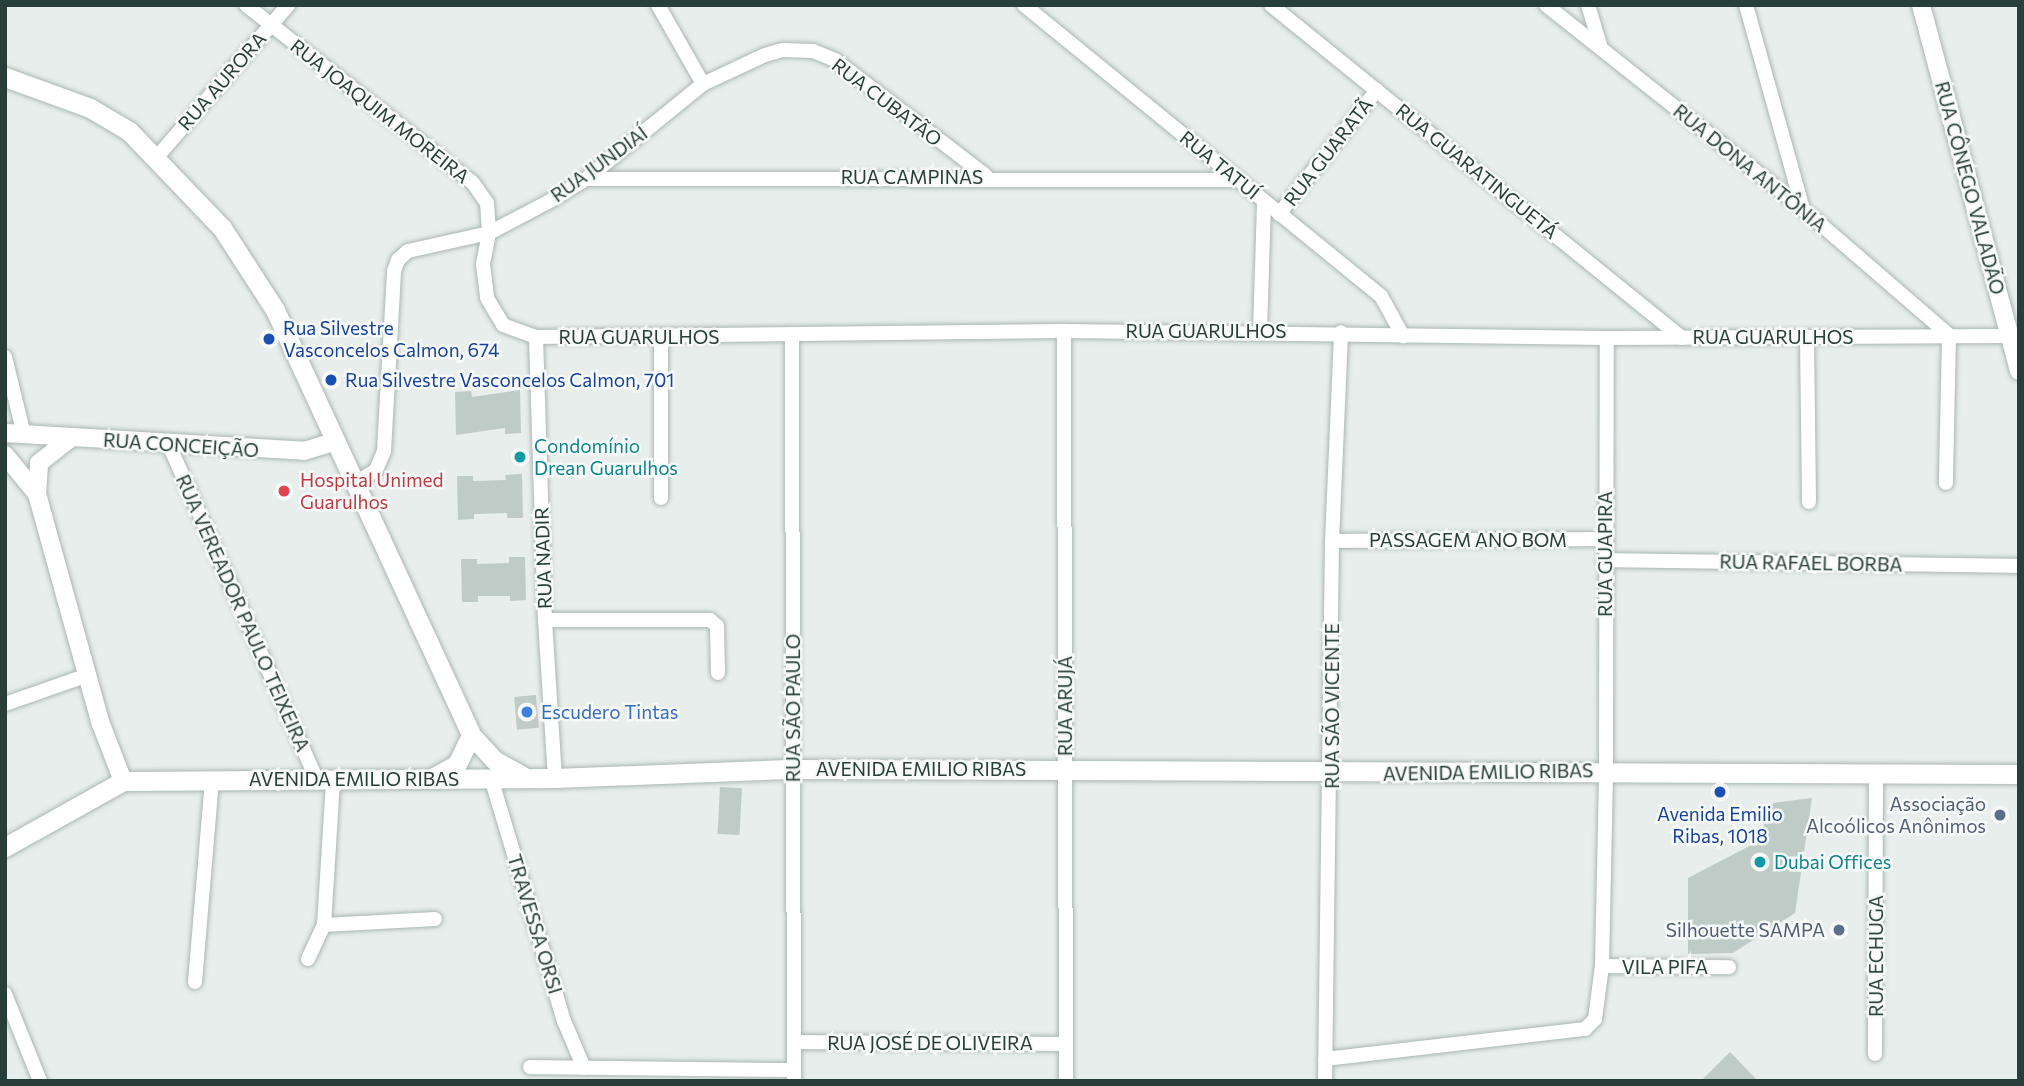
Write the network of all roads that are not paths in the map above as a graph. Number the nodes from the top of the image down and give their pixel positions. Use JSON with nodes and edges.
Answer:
{"nodes":[{"id":1,"x":246,"y":5,"type":"edge"},
{"id":2,"x":288,"y":5,"type":"edge"},
{"id":3,"x":658,"y":5,"type":"edge"},
{"id":4,"x":1024,"y":5,"type":"edge"},
{"id":5,"x":1271,"y":5,"type":"edge"},
{"id":6,"x":1546,"y":5,"type":"edge"},
{"id":7,"x":1588,"y":5,"type":"edge"},
{"id":8,"x":1746,"y":5,"type":"edge"},
{"id":9,"x":1921,"y":5,"type":"edge"},
{"id":10,"x":270,"y":26,"type":"junction"},
{"id":11,"x":1601,"y":48,"type":"junction"},
{"id":12,"x":5,"y":77,"type":"edge"},
{"id":13,"x":703,"y":85,"type":"junction"},
{"id":14,"x":1377,"y":90,"type":"junction"},
{"id":15,"x":157,"y":157,"type":"junction"},
{"id":16,"x":986,"y":176,"type":"junction"},
{"id":17,"x":586,"y":179,"type":"junction"},
{"id":18,"x":1239,"y":180,"type":"junction"},
{"id":19,"x":1264,"y":201,"type":"junction"},
{"id":20,"x":1802,"y":209,"type":"junction"},
{"id":21,"x":1279,"y":214,"type":"junction"},
{"id":22,"x":489,"y":233,"type":"junction"},
{"id":23,"x":1064,"y":331,"type":"junction"},
{"id":24,"x":1260,"y":331,"type":"junction"},
{"id":25,"x":1341,"y":332,"type":"junction"},
{"id":26,"x":1949,"y":335,"type":"junction"},
{"id":27,"x":792,"y":336,"type":"junction"},
{"id":28,"x":1403,"y":336,"type":"junction"},
{"id":29,"x":2010,"y":336,"type":"junction"},
{"id":30,"x":536,"y":337,"type":"junction"},
{"id":31,"x":661,"y":337,"type":"junction"},
{"id":32,"x":1807,"y":337,"type":"junction"},
{"id":33,"x":1607,"y":338,"type":"junction"},
{"id":34,"x":1682,"y":338,"type":"junction"},
{"id":35,"x":5,"y":357,"type":"edge"},
{"id":36,"x":2019,"y":371,"type":"edge"},
{"id":37,"x":14,"y":432,"type":"edge"},
{"id":38,"x":72,"y":438,"type":"junction"},
{"id":39,"x":337,"y":441,"type":"junction"},
{"id":40,"x":170,"y":447,"type":"junction"},
{"id":41,"x":5,"y":455,"type":"edge"},
{"id":42,"x":357,"y":482,"type":"junction"},
{"id":43,"x":1946,"y":483,"type":"dead end"},
{"id":44,"x":37,"y":494,"type":"junction"},
{"id":45,"x":661,"y":498,"type":"dead end"},
{"id":46,"x":1809,"y":502,"type":"dead end"},
{"id":47,"x":1604,"y":539,"type":"junction"},
{"id":48,"x":1332,"y":541,"type":"junction"},
{"id":49,"x":1604,"y":560,"type":"junction"},
{"id":50,"x":2019,"y":566,"type":"edge"},
{"id":51,"x":545,"y":620,"type":"junction"},
{"id":52,"x":718,"y":673,"type":"dead end"},
{"id":53,"x":88,"y":675,"type":"junction"},
{"id":54,"x":5,"y":704,"type":"edge"},
{"id":55,"x":471,"y":735,"type":"junction"},
{"id":56,"x":794,"y":769,"type":"junction"},
{"id":57,"x":1065,"y":769,"type":"junction"},
{"id":58,"x":1606,"y":770,"type":"junction"},
{"id":59,"x":1876,"y":773,"type":"junction"},
{"id":60,"x":2019,"y":774,"type":"edge"},
{"id":61,"x":1332,"y":775,"type":"junction"},
{"id":62,"x":491,"y":778,"type":"junction"},
{"id":63,"x":527,"y":778,"type":"junction"},
{"id":64,"x":555,"y":778,"type":"junction"},
{"id":65,"x":212,"y":779,"type":"junction"},
{"id":66,"x":429,"y":779,"type":"junction"},
{"id":67,"x":325,"y":780,"type":"junction"},
{"id":68,"x":123,"y":781,"type":"junction"},
{"id":69,"x":5,"y":847,"type":"edge"},
{"id":70,"x":435,"y":919,"type":"dead end"},
{"id":71,"x":324,"y":925,"type":"junction"},
{"id":72,"x":308,"y":959,"type":"dead end"},
{"id":73,"x":1602,"y":966,"type":"junction"},
{"id":74,"x":1728,"y":967,"type":"dead end"},
{"id":75,"x":195,"y":982,"type":"dead end"},
{"id":76,"x":5,"y":994,"type":"edge"},
{"id":77,"x":11,"y":1024,"type":"edge"},
{"id":78,"x":794,"y":1042,"type":"junction"},
{"id":79,"x":1066,"y":1044,"type":"junction"},
{"id":80,"x":1875,"y":1054,"type":"dead end"},
{"id":81,"x":1325,"y":1059,"type":"junction"},
{"id":82,"x":530,"y":1067,"type":"dead end"},
{"id":83,"x":584,"y":1068,"type":"junction"},
{"id":84,"x":794,"y":1075,"type":"edge"},
{"id":85,"x":40,"y":1081,"type":"edge"},
{"id":86,"x":1066,"y":1081,"type":"edge"},
{"id":87,"x":1325,"y":1081,"type":"edge"}],
"edges":[{"from":1,"to":10,"type":"street","name":"RUA JOAQUIM MOREIRA"},
{"from":2,"to":10,"type":"street","name":"RUA AURORA"},
{"from":3,"to":13,"type":"street"},
{"from":4,"to":18,"type":"street","name":"RUA TATUÍ"},
{"from":5,"to":14,"type":"street","name":"RUA GUARATINGUETÁ"},
{"from":6,"to":11,"type":"street","name":"RUA DONA ANTÔNIA"},
{"from":7,"to":11,"type":"street"},
{"from":8,"to":20,"type":"street"},
{"from":9,"to":29,"type":"street","name":"RUA CÔNEGO VALADÃO"},
{"from":10,"to":15,"type":"street","name":"RUA AURORA"},
{"from":10,"to":22,"type":"street","name":"RUA JOAQUIM MOREIRA"},
{"from":11,"to":20,"type":"street","name":"RUA DONA ANTÔNIA"},
{"from":12,"to":15,"type":"main road"},
{"from":13,"to":16,"type":"street","name":"RUA CUBATÃO"},
{"from":13,"to":17,"type":"street","name":"RUA JUNDIAÍ"},
{"from":14,"to":21,"type":"street","name":"RUA GUARATÃ"},
{"from":14,"to":34,"type":"street","name":"RUA GUARATINGUETÁ"},
{"from":15,"to":39,"type":"main road"},
{"from":16,"to":17,"type":"street","name":"RUA CAMPINAS"},
{"from":16,"to":18,"type":"street","name":"RUA CAMPINAS"},
{"from":17,"to":22,"type":"street","name":"RUA JUNDIAÍ"},
{"from":18,"to":19,"type":"street","name":"RUA TATUÍ"},
{"from":19,"to":21,"type":"street","name":"RUA TATUÍ"},
{"from":19,"to":24,"type":"street"},
{"from":20,"to":26,"type":"street","name":"RUA DONA ANTÔNIA"},
{"from":21,"to":28,"type":"street","name":"RUA TATUÍ"},
{"from":22,"to":30,"type":"street","name":"RUA GUARULHOS"},
{"from":22,"to":42,"type":"street","name":"RUA JUNDIAÍ"},
{"from":23,"to":24,"type":"street","name":"RUA GUARULHOS"},
{"from":23,"to":27,"type":"street","name":"RUA GUARULHOS"},
{"from":23,"to":57,"type":"street","name":"RUA ARUJÁ"},
{"from":24,"to":25,"type":"street","name":"RUA GUARULHOS"},
{"from":25,"to":28,"type":"street","name":"RUA GUARULHOS"},
{"from":25,"to":48,"type":"street","name":"RUA SÃO VICENTE"},
{"from":26,"to":29,"type":"street","name":"RUA GUARULHOS"},
{"from":26,"to":32,"type":"street","name":"RUA GUARULHOS"},
{"from":26,"to":43,"type":"street"},
{"from":27,"to":31,"type":"street","name":"RUA GUARULHOS"},
{"from":27,"to":56,"type":"street","name":"RUA SÃO PAULO"},
{"from":28,"to":33,"type":"street","name":"RUA GUARULHOS"},
{"from":29,"to":36,"type":"street","name":"RUA CÔNEGO VALADÃO"},
{"from":30,"to":31,"type":"street","name":"RUA GUARULHOS"},
{"from":30,"to":51,"type":"street","name":"RUA NADIR"},
{"from":31,"to":45,"type":"street"},
{"from":32,"to":34,"type":"street","name":"RUA GUARULHOS"},
{"from":32,"to":46,"type":"street"},
{"from":33,"to":34,"type":"street","name":"RUA GUARULHOS"},
{"from":33,"to":47,"type":"street","name":"RUA GUAPIRA"},
{"from":35,"to":37,"type":"street"},
{"from":37,"to":38,"type":"street","name":"RUA CONCEIÇÃO"},
{"from":38,"to":40,"type":"street","name":"RUA CONCEIÇÃO"},
{"from":38,"to":44,"type":"street"},
{"from":39,"to":40,"type":"street","name":"RUA CONCEIÇÃO"},
{"from":39,"to":42,"type":"main road"},
{"from":40,"to":67,"type":"street","name":"RUA VEREADOR PAULO TEIXEIRA"},
{"from":41,"to":44,"type":"street"},
{"from":42,"to":55,"type":"main road"},
{"from":44,"to":53,"type":"street"},
{"from":47,"to":48,"type":"street","name":"PASSAGEM ANO BOM"},
{"from":47,"to":49,"type":"street","name":"RUA GUAPIRA"},
{"from":48,"to":61,"type":"street","name":"RUA SÃO VICENTE"},
{"from":49,"to":50,"type":"street","name":"RUA RAFAEL BORBA"},
{"from":49,"to":58,"type":"street","name":"RUA GUAPIRA"},
{"from":51,"to":52,"type":"street"},
{"from":51,"to":64,"type":"street","name":"RUA NADIR"},
{"from":53,"to":54,"type":"street"},
{"from":53,"to":68,"type":"street"},
{"from":55,"to":63,"type":"main road"},
{"from":55,"to":66,"type":"main road"},
{"from":56,"to":57,"type":"main road","name":"AVENIDA EMILIO RIBAS"},
{"from":56,"to":64,"type":"main road","name":"AVENIDA EMILIO RIBAS"},
{"from":56,"to":78,"type":"street","name":"RUA SÃO PAULO"},
{"from":57,"to":61,"type":"main road","name":"AVENIDA EMILIO RIBAS"},
{"from":57,"to":79,"type":"street","name":"RUA ARUJÁ"},
{"from":58,"to":59,"type":"main road","name":"AVENIDA EMILIO RIBAS"},
{"from":58,"to":61,"type":"main road","name":"AVENIDA EMILIO RIBAS"},
{"from":58,"to":73,"type":"street","name":"RUA GUAPIRA"},
{"from":59,"to":60,"type":"main road","name":"AVENIDA EMILIO RIBAS"},
{"from":59,"to":80,"type":"street","name":"RUA ECHUGA"},
{"from":61,"to":81,"type":"street","name":"RUA SÃO VICENTE"},
{"from":62,"to":63,"type":"main road","name":"AVENIDA EMILIO RIBAS"},
{"from":62,"to":66,"type":"main road","name":"AVENIDA EMILIO RIBAS"},
{"from":62,"to":83,"type":"street","name":"TRAVESSA ORSI"},
{"from":63,"to":64,"type":"main road","name":"AVENIDA EMILIO RIBAS"},
{"from":65,"to":67,"type":"main road","name":"AVENIDA EMILIO RIBAS"},
{"from":65,"to":68,"type":"main road","name":"AVENIDA EMILIO RIBAS"},
{"from":65,"to":75,"type":"street"},
{"from":66,"to":67,"type":"main road","name":"AVENIDA EMILIO RIBAS"},
{"from":67,"to":71,"type":"street"},
{"from":68,"to":69,"type":"main road"},
{"from":70,"to":71,"type":"street"},
{"from":71,"to":72,"type":"street"},
{"from":73,"to":74,"type":"street","name":"VILA PIFA"},
{"from":73,"to":81,"type":"street","name":"RUA GUAPIRA"},
{"from":76,"to":77,"type":"street"},
{"from":77,"to":85,"type":"street"},
{"from":78,"to":79,"type":"street","name":"RUA JOSÉ DE OLIVEIRA"},
{"from":78,"to":84,"type":"street","name":"RUA SÃO PAULO"},
{"from":79,"to":86,"type":"street","name":"RUA ARUJÁ"},
{"from":81,"to":87,"type":"street","name":"RUA SÃO VICENTE"},
{"from":82,"to":83,"type":"street"},
{"from":83,"to":84,"type":"street"}]}
